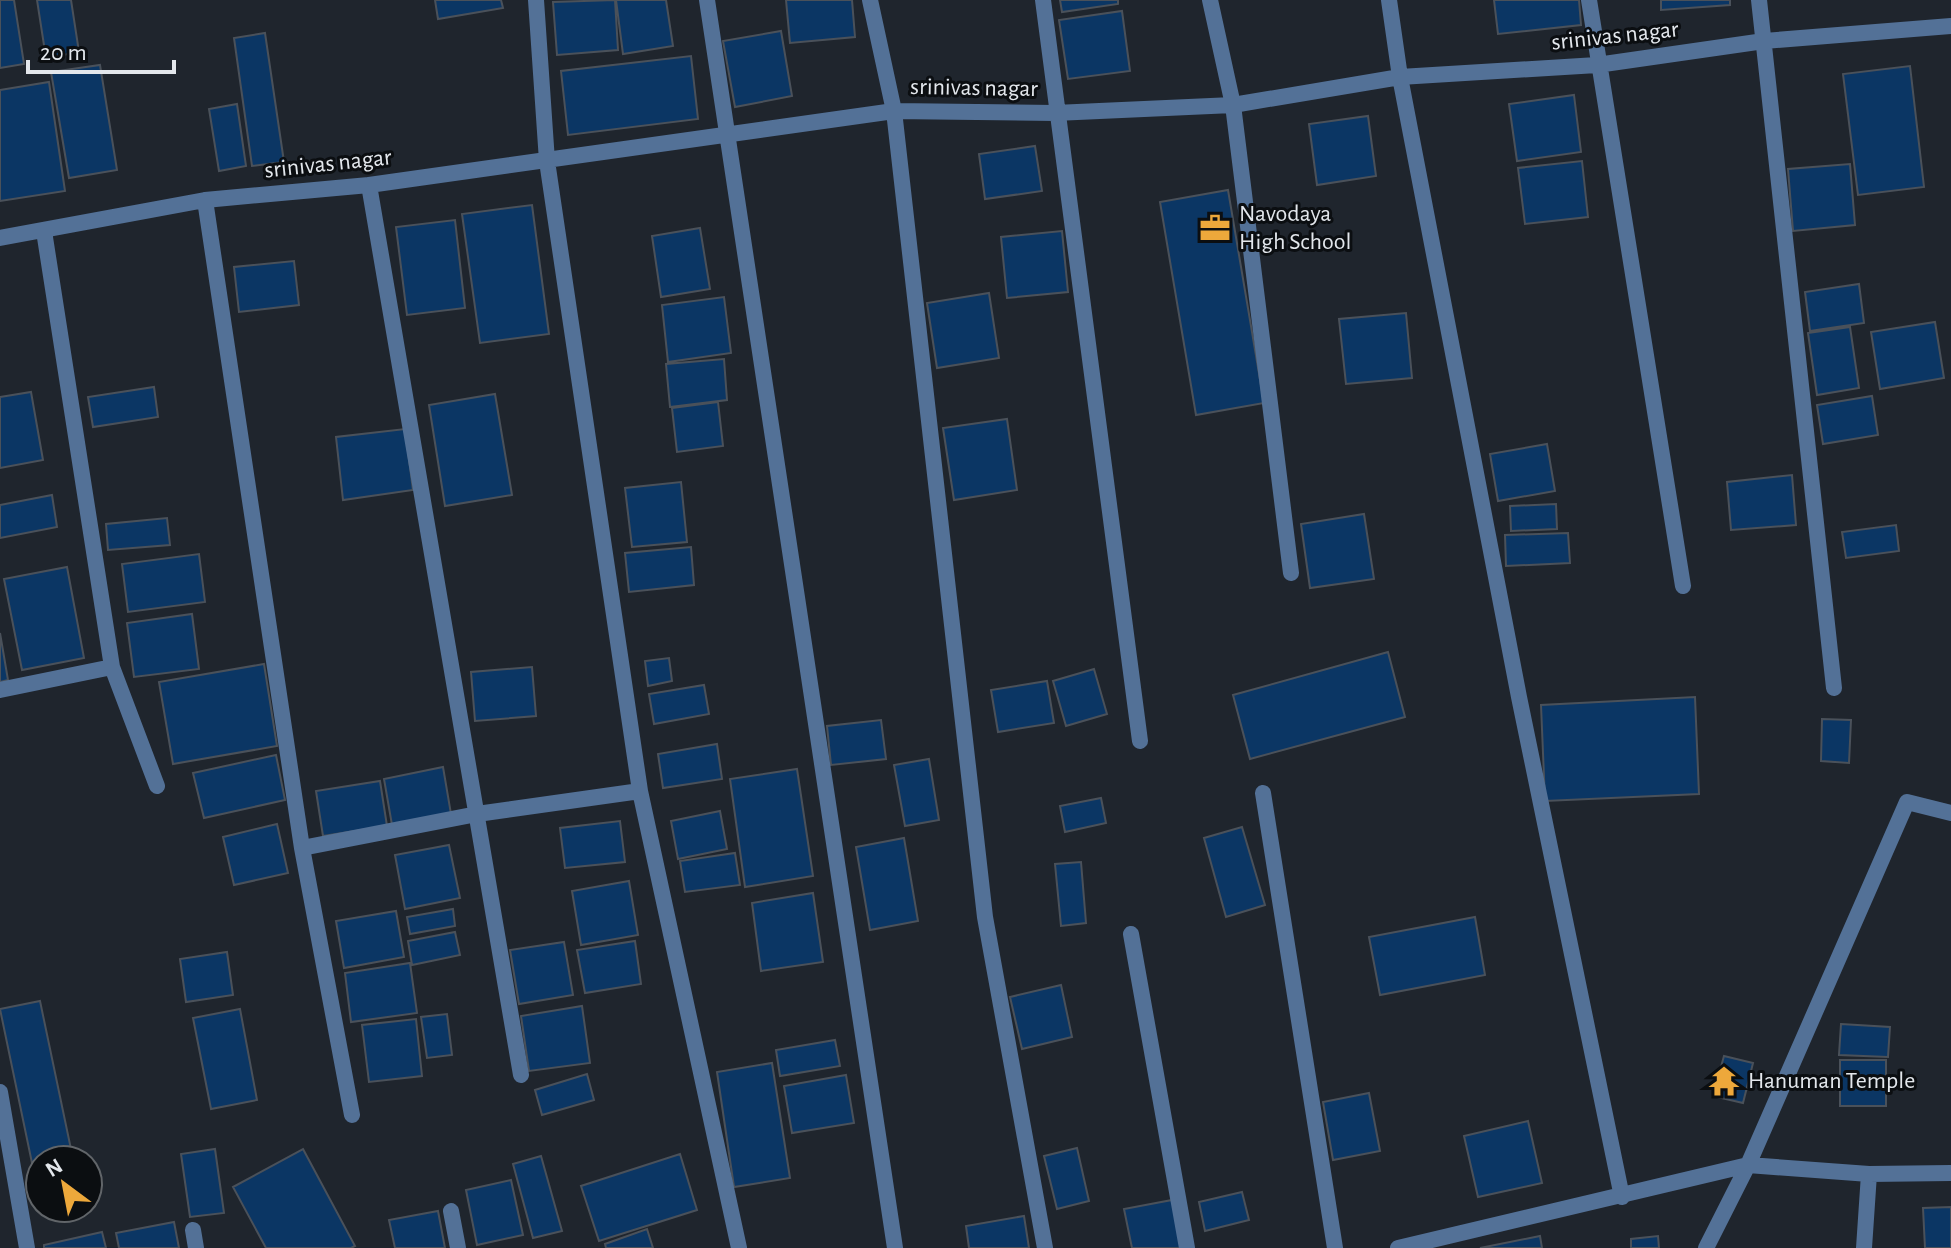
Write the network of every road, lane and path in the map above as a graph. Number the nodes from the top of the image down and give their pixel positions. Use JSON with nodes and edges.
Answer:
{"nodes":[{"id":1,"x":536,"y":0,"type":"edge"},
{"id":2,"x":707,"y":0,"type":"edge"},
{"id":3,"x":870,"y":0,"type":"edge"},
{"id":4,"x":1043,"y":0,"type":"edge"},
{"id":5,"x":1210,"y":0,"type":"edge"},
{"id":6,"x":1389,"y":0,"type":"edge"},
{"id":7,"x":1589,"y":0,"type":"edge"},
{"id":8,"x":1759,"y":0,"type":"edge"},
{"id":9,"x":1951,"y":26,"type":"edge"},
{"id":10,"x":1764,"y":41,"type":"junction"},
{"id":11,"x":1597,"y":65,"type":"junction"},
{"id":12,"x":1400,"y":77,"type":"junction"},
{"id":13,"x":1233,"y":105,"type":"junction"},
{"id":14,"x":894,"y":111,"type":"junction"},
{"id":15,"x":1055,"y":113,"type":"junction"},
{"id":16,"x":727,"y":134,"type":"junction"},
{"id":17,"x":547,"y":161,"type":"junction"},
{"id":18,"x":369,"y":185,"type":"junction"},
{"id":19,"x":205,"y":200,"type":"junction"},
{"id":20,"x":44,"y":231,"type":"junction"},
{"id":21,"x":0,"y":238,"type":"edge"},
{"id":22,"x":1291,"y":573,"type":"dead end"},
{"id":23,"x":1683,"y":586,"type":"dead end"},
{"id":24,"x":112,"y":667,"type":"junction"},
{"id":25,"x":1834,"y":688,"type":"dead end"},
{"id":26,"x":0,"y":690,"type":"edge"},
{"id":27,"x":1140,"y":741,"type":"dead end"},
{"id":28,"x":157,"y":786,"type":"dead end"},
{"id":29,"x":640,"y":791,"type":"junction"},
{"id":30,"x":1263,"y":793,"type":"dead end"},
{"id":31,"x":1951,"y":813,"type":"edge"},
{"id":32,"x":477,"y":814,"type":"junction"},
{"id":33,"x":302,"y":848,"type":"junction"},
{"id":34,"x":1131,"y":934,"type":"dead end"},
{"id":35,"x":521,"y":1075,"type":"dead end"},
{"id":36,"x":0,"y":1092,"type":"edge"},
{"id":37,"x":352,"y":1115,"type":"dead end"},
{"id":38,"x":1748,"y":1165,"type":"junction"},
{"id":39,"x":1951,"y":1173,"type":"edge"},
{"id":40,"x":1869,"y":1174,"type":"junction"},
{"id":41,"x":1622,"y":1197,"type":"junction"},
{"id":42,"x":451,"y":1211,"type":"dead end"},
{"id":43,"x":193,"y":1230,"type":"dead end"},
{"id":44,"x":27,"y":1248,"type":"edge"},
{"id":45,"x":196,"y":1248,"type":"edge"},
{"id":46,"x":458,"y":1248,"type":"edge"},
{"id":47,"x":739,"y":1248,"type":"edge"},
{"id":48,"x":895,"y":1248,"type":"edge"},
{"id":49,"x":1045,"y":1248,"type":"edge"},
{"id":50,"x":1187,"y":1248,"type":"edge"},
{"id":51,"x":1335,"y":1248,"type":"edge"},
{"id":52,"x":1398,"y":1248,"type":"edge"},
{"id":53,"x":1706,"y":1248,"type":"edge"},
{"id":54,"x":1864,"y":1248,"type":"edge"}],
"edges":[{"from":1,"to":17,"type":"street"},
{"from":2,"to":16,"type":"street"},
{"from":3,"to":14,"type":"street"},
{"from":4,"to":15,"type":"street"},
{"from":5,"to":13,"type":"street"},
{"from":6,"to":12,"type":"street"},
{"from":7,"to":11,"type":"street"},
{"from":8,"to":10,"type":"street"},
{"from":9,"to":10,"type":"street","name":"srinivas nagar"},
{"from":10,"to":11,"type":"street","name":"srinivas nagar"},
{"from":10,"to":25,"type":"street"},
{"from":11,"to":12,"type":"street","name":"srinivas nagar"},
{"from":11,"to":23,"type":"street"},
{"from":12,"to":13,"type":"street","name":"srinivas nagar"},
{"from":12,"to":41,"type":"street"},
{"from":13,"to":15,"type":"street","name":"srinivas nagar"},
{"from":13,"to":22,"type":"street"},
{"from":14,"to":15,"type":"street","name":"srinivas nagar"},
{"from":14,"to":16,"type":"street","name":"srinivas nagar"},
{"from":14,"to":49,"type":"street"},
{"from":15,"to":27,"type":"street"},
{"from":16,"to":17,"type":"street","name":"srinivas nagar"},
{"from":16,"to":48,"type":"street"},
{"from":17,"to":18,"type":"street","name":"srinivas nagar"},
{"from":17,"to":29,"type":"street"},
{"from":18,"to":19,"type":"street","name":"srinivas nagar"},
{"from":18,"to":32,"type":"street"},
{"from":19,"to":20,"type":"street","name":"srinivas nagar"},
{"from":19,"to":33,"type":"street"},
{"from":20,"to":21,"type":"street","name":"srinivas nagar"},
{"from":20,"to":24,"type":"street"},
{"from":24,"to":26,"type":"street"},
{"from":24,"to":28,"type":"street"},
{"from":29,"to":32,"type":"street"},
{"from":29,"to":47,"type":"street"},
{"from":30,"to":51,"type":"street"},
{"from":31,"to":38,"type":"street"},
{"from":32,"to":33,"type":"street"},
{"from":32,"to":35,"type":"street"},
{"from":33,"to":37,"type":"street"},
{"from":34,"to":50,"type":"street"},
{"from":36,"to":44,"type":"street"},
{"from":38,"to":40,"type":"street"},
{"from":38,"to":41,"type":"street"},
{"from":38,"to":53,"type":"street"},
{"from":39,"to":40,"type":"street"},
{"from":40,"to":54,"type":"street"},
{"from":41,"to":52,"type":"street"},
{"from":42,"to":46,"type":"street"},
{"from":43,"to":45,"type":"street"}]}
